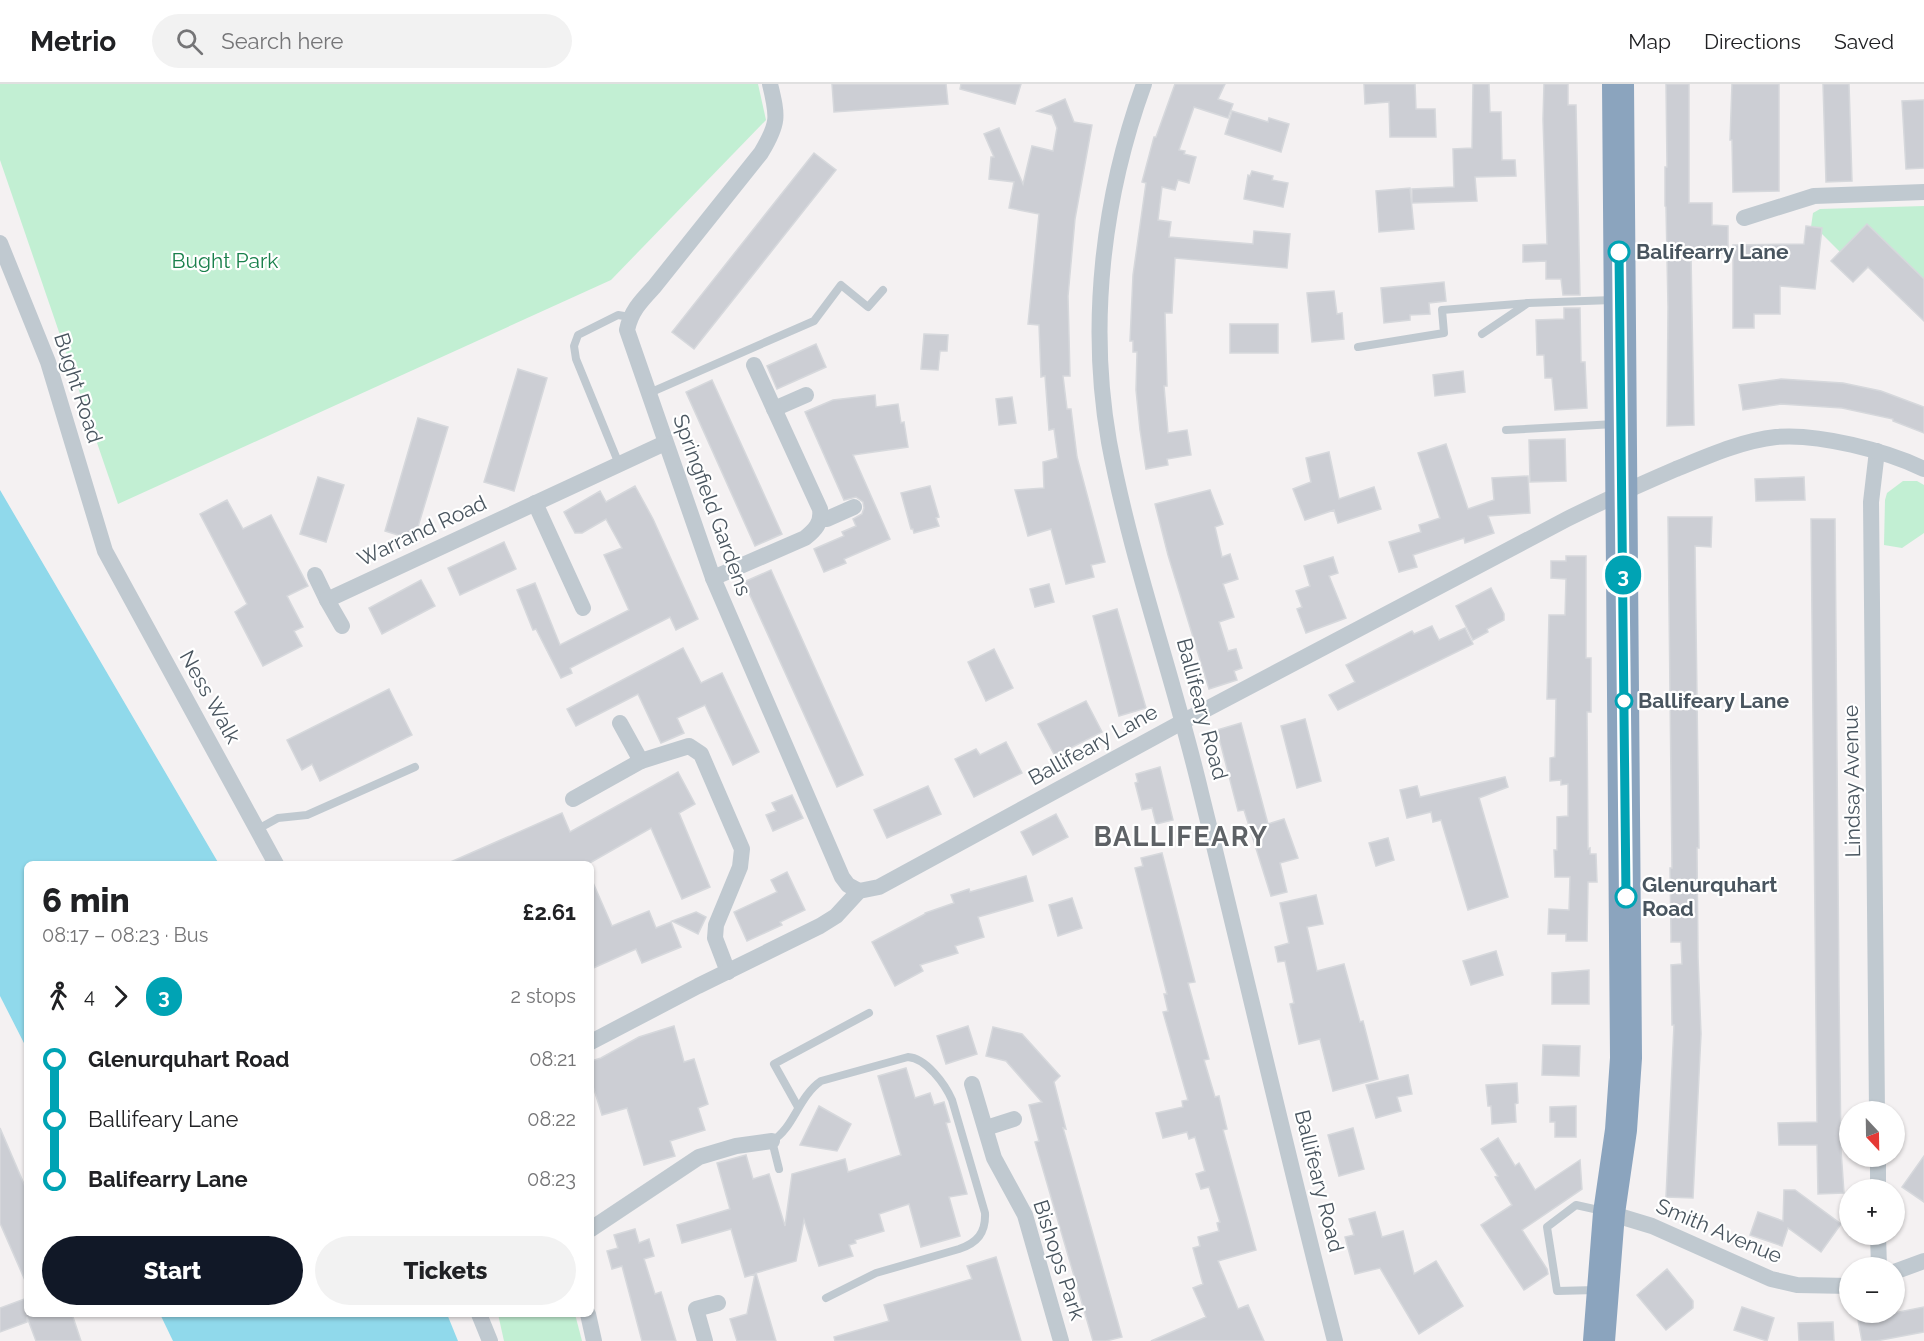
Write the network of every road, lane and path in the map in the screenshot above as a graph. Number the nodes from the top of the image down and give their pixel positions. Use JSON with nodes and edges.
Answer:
{"nodes":[{"id":1,"x":770,"y":84,"type":"edge"},
{"id":2,"x":1618,"y":84,"type":"edge"},
{"id":3,"x":1138,"y":86,"type":"edge"},
{"id":4,"x":1924,"y":192,"type":"edge"},
{"id":5,"x":1744,"y":219,"type":"dead end"},
{"id":6,"x":0,"y":243,"type":"edge"},
{"id":7,"x":883,"y":290,"type":"dead end"},
{"id":8,"x":1620,"y":299,"type":"junction"},
{"id":9,"x":1528,"y":303,"type":"junction"},
{"id":10,"x":630,"y":317,"type":"junction"},
{"id":11,"x":1482,"y":334,"type":"dead end"},
{"id":12,"x":1358,"y":347,"type":"dead end"},
{"id":13,"x":754,"y":365,"type":"dead end"},
{"id":14,"x":647,"y":394,"type":"junction"},
{"id":15,"x":806,"y":395,"type":"dead end"},
{"id":16,"x":774,"y":409,"type":"junction"},
{"id":17,"x":1621,"y":423,"type":"junction"},
{"id":18,"x":1506,"y":430,"type":"dead end"},
{"id":19,"x":665,"y":443,"type":"junction"},
{"id":20,"x":1877,"y":451,"type":"junction"},
{"id":21,"x":619,"y":464,"type":"junction"},
{"id":22,"x":1924,"y":469,"type":"edge"},
{"id":23,"x":1622,"y":492,"type":"junction"},
{"id":24,"x":535,"y":503,"type":"junction"},
{"id":25,"x":854,"y":507,"type":"dead end"},
{"id":26,"x":821,"y":519,"type":"junction"},
{"id":27,"x":105,"y":551,"type":"joint"},
{"id":28,"x":315,"y":575,"type":"dead end"},
{"id":29,"x":712,"y":578,"type":"junction"},
{"id":30,"x":327,"y":600,"type":"junction"},
{"id":31,"x":582,"y":608,"type":"dead end"},
{"id":32,"x":342,"y":626,"type":"dead end"},
{"id":33,"x":1184,"y":721,"type":"junction"},
{"id":34,"x":620,"y":723,"type":"dead end"},
{"id":35,"x":641,"y":761,"type":"junction"},
{"id":36,"x":415,"y":767,"type":"dead end"},
{"id":37,"x":573,"y":799,"type":"dead end"},
{"id":38,"x":258,"y":829,"type":"junction"},
{"id":39,"x":274,"y":861,"type":"edge"},
{"id":40,"x":859,"y":891,"type":"junction"},
{"id":41,"x":728,"y":972,"type":"junction"},
{"id":42,"x":869,"y":1013,"type":"dead end"},
{"id":43,"x":594,"y":1040,"type":"edge"},
{"id":44,"x":972,"y":1084,"type":"dead end"},
{"id":45,"x":1877,"y":1101,"type":"edge"},
{"id":46,"x":798,"y":1107,"type":"junction"},
{"id":47,"x":1014,"y":1119,"type":"dead end"},
{"id":48,"x":986,"y":1128,"type":"junction"},
{"id":49,"x":772,"y":1141,"type":"junction"},
{"id":50,"x":779,"y":1168,"type":"dead end"},
{"id":51,"x":1609,"y":1213,"type":"junction"},
{"id":52,"x":594,"y":1227,"type":"edge"},
{"id":53,"x":1924,"y":1261,"type":"edge"},
{"id":54,"x":1905,"y":1268,"type":"edge"},
{"id":55,"x":1839,"y":1286,"type":"edge"},
{"id":56,"x":1602,"y":1290,"type":"junction"},
{"id":57,"x":826,"y":1298,"type":"dead end"},
{"id":58,"x":718,"y":1303,"type":"dead end"},
{"id":59,"x":480,"y":1317,"type":"edge"},
{"id":60,"x":589,"y":1317,"type":"edge"},
{"id":61,"x":490,"y":1341,"type":"edge"},
{"id":62,"x":594,"y":1341,"type":"edge"},
{"id":63,"x":705,"y":1341,"type":"edge"},
{"id":64,"x":1061,"y":1341,"type":"edge"},
{"id":65,"x":1335,"y":1341,"type":"edge"},
{"id":66,"x":1599,"y":1341,"type":"edge"}],
"edges":[{"from":1,"to":10,"type":"street"},
{"from":2,"to":8,"type":"highway"},
{"from":3,"to":33,"type":"street","name":"Ballifeary Road"},
{"from":4,"to":5,"type":"street"},
{"from":6,"to":27,"type":"street","name":"Bught Road"},
{"from":7,"to":14,"type":"lane"},
{"from":8,"to":9,"type":"lane"},
{"from":8,"to":17,"type":"highway"},
{"from":9,"to":11,"type":"lane"},
{"from":9,"to":12,"type":"lane"},
{"from":10,"to":14,"type":"street","name":"Springfield Gardens"},
{"from":10,"to":21,"type":"lane"},
{"from":13,"to":16,"type":"street"},
{"from":14,"to":19,"type":"street","name":"Springfield Gardens"},
{"from":15,"to":16,"type":"street"},
{"from":16,"to":26,"type":"street"},
{"from":17,"to":18,"type":"lane"},
{"from":17,"to":23,"type":"highway"},
{"from":19,"to":21,"type":"street","name":"Warrand Road"},
{"from":19,"to":29,"type":"street","name":"Springfield Gardens"},
{"from":20,"to":22,"type":"street","name":"Ballifeary Lane"},
{"from":20,"to":23,"type":"street","name":"Ballifeary Lane"},
{"from":20,"to":45,"type":"street","name":"Lindsay Avenue"},
{"from":21,"to":24,"type":"street","name":"Warrand Road"},
{"from":23,"to":33,"type":"street","name":"Ballifeary Lane"},
{"from":23,"to":51,"type":"highway"},
{"from":24,"to":30,"type":"street","name":"Warrand Road"},
{"from":24,"to":31,"type":"street"},
{"from":25,"to":26,"type":"street"},
{"from":26,"to":29,"type":"street"},
{"from":27,"to":38,"type":"street","name":"Ness Walk"},
{"from":28,"to":30,"type":"street"},
{"from":29,"to":40,"type":"street","name":"Springfield Gardens"},
{"from":30,"to":32,"type":"street"},
{"from":33,"to":40,"type":"street","name":"Ballifeary Lane"},
{"from":33,"to":65,"type":"street","name":"Ballifeary Road"},
{"from":34,"to":35,"type":"street"},
{"from":35,"to":37,"type":"street"},
{"from":35,"to":41,"type":"street"},
{"from":36,"to":38,"type":"lane"},
{"from":38,"to":39,"type":"street","name":"Ness Walk"},
{"from":40,"to":41,"type":"street"},
{"from":41,"to":43,"type":"street"},
{"from":42,"to":46,"type":"lane"},
{"from":44,"to":48,"type":"street","name":"Bishops Park"},
{"from":46,"to":49,"type":"lane"},
{"from":46,"to":57,"type":"lane"},
{"from":47,"to":48,"type":"street"},
{"from":48,"to":64,"type":"street","name":"Bishops Park"},
{"from":49,"to":50,"type":"lane"},
{"from":49,"to":52,"type":"street"},
{"from":51,"to":55,"type":"street","name":"Smith Avenue"},
{"from":51,"to":56,"type":"highway"},
{"from":51,"to":56,"type":"lane"},
{"from":53,"to":54,"type":"street"},
{"from":56,"to":66,"type":"highway"},
{"from":58,"to":63,"type":"street"},
{"from":59,"to":61,"type":"street"},
{"from":60,"to":62,"type":"street"}]}
